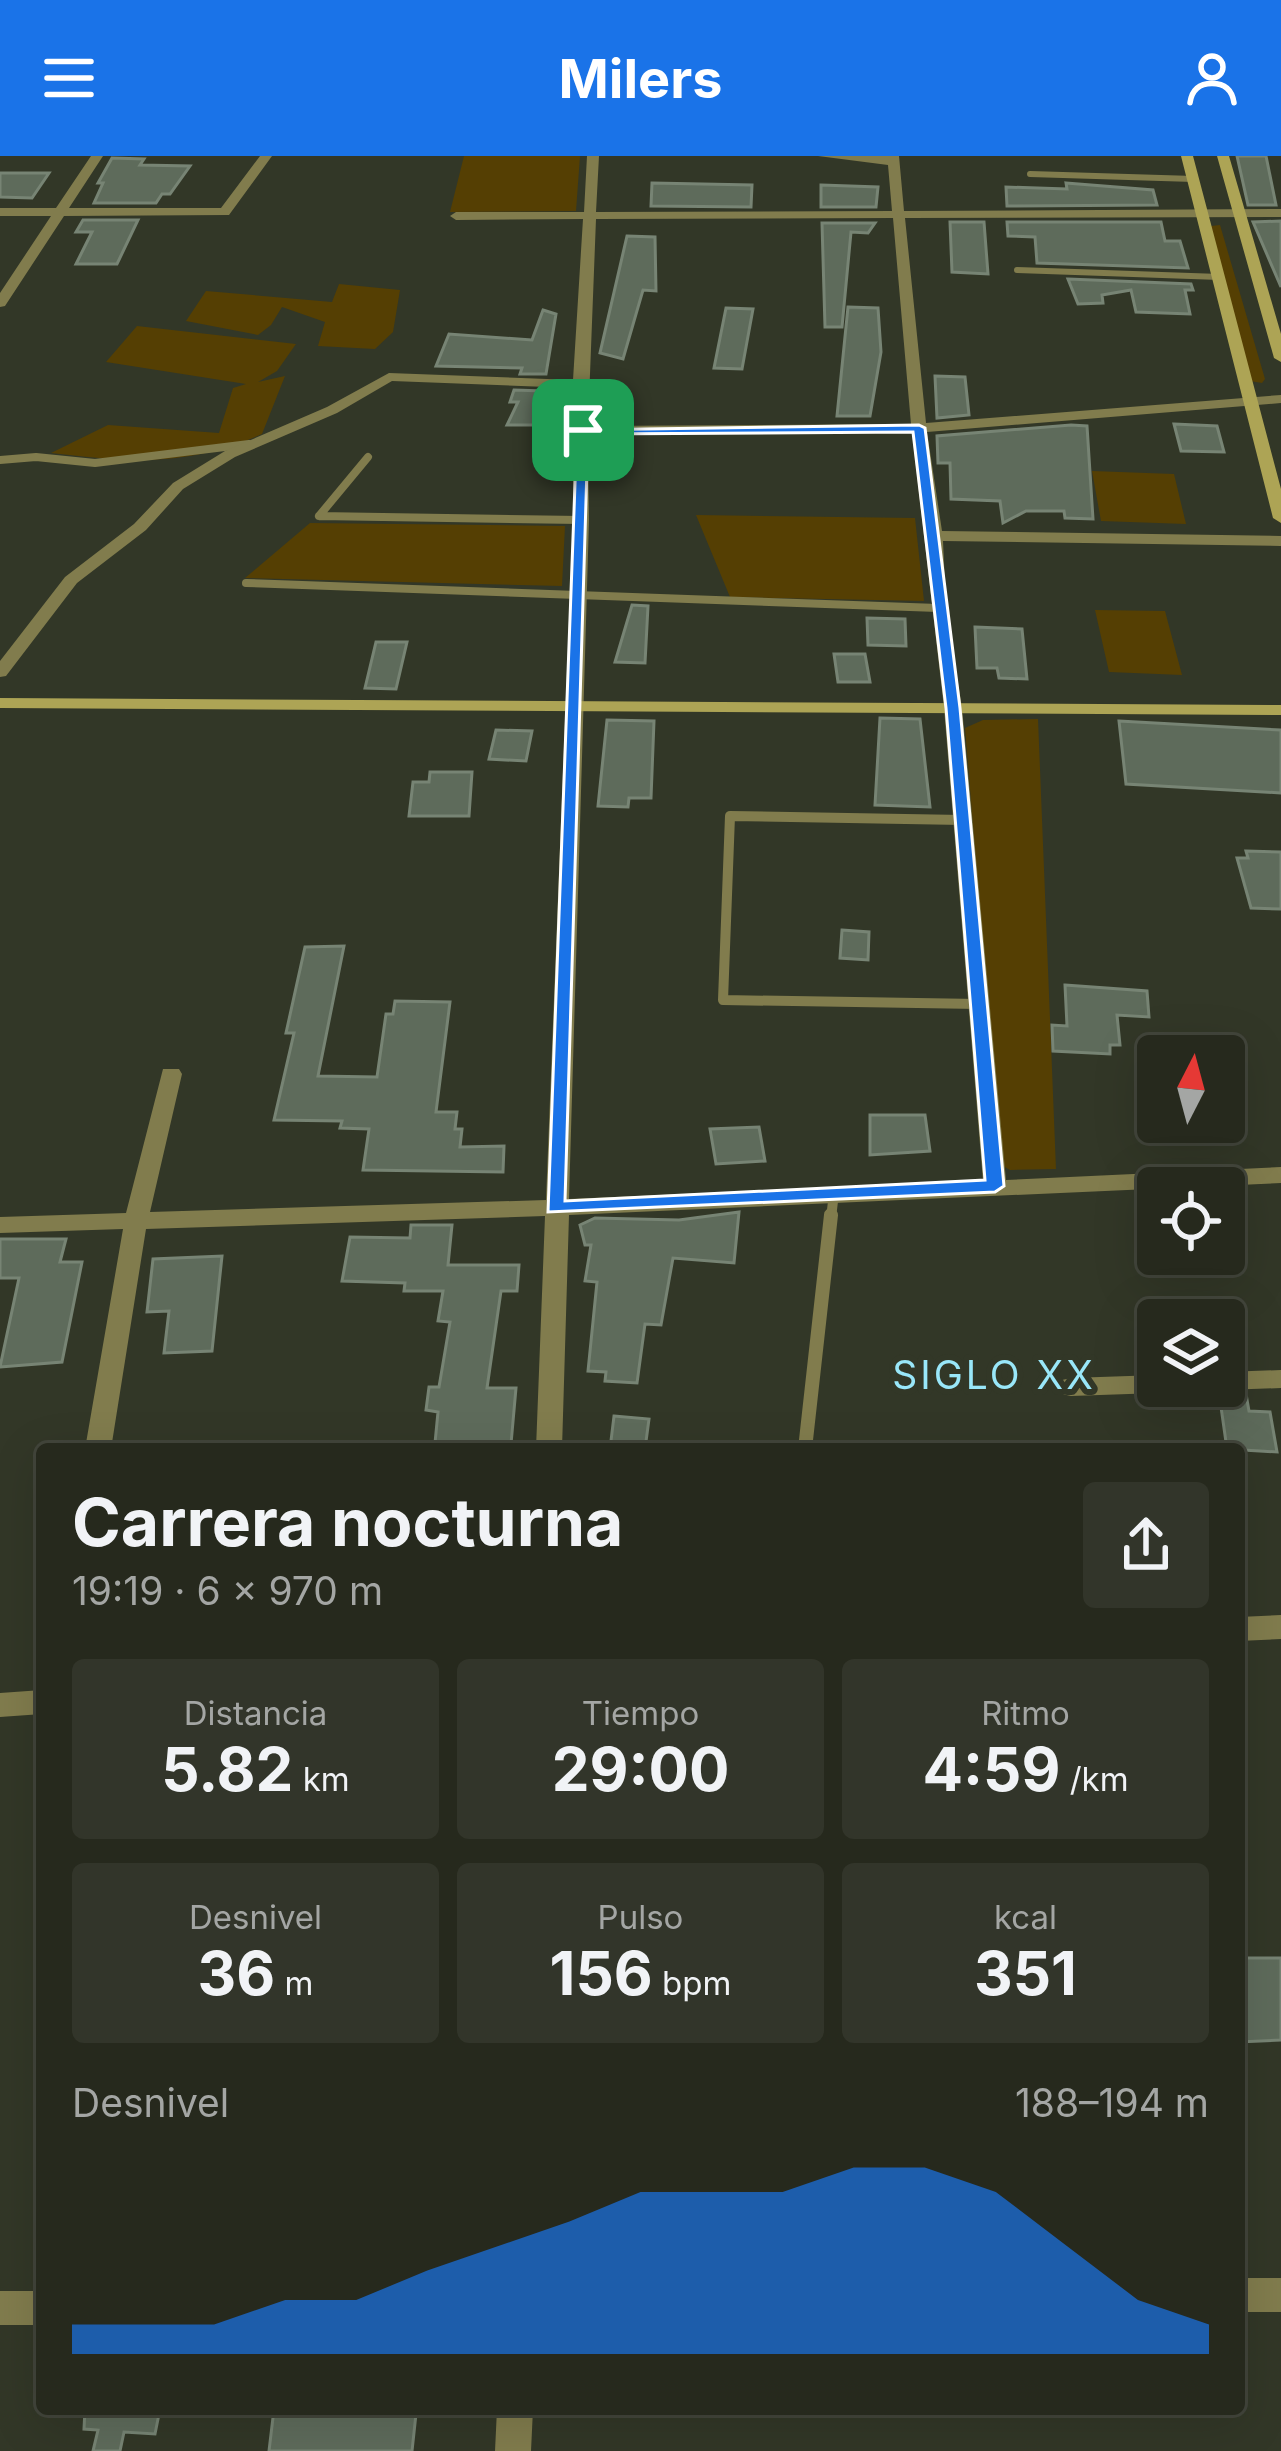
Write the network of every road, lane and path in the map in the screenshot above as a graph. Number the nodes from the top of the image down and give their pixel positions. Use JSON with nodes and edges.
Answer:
{"nodes":[{"id":1,"x":97,"y":156,"type":"edge"},
{"id":2,"x":266,"y":156,"type":"edge"},
{"id":3,"x":593,"y":156,"type":"edge"},
{"id":4,"x":824,"y":156,"type":"edge"},
{"id":5,"x":1187,"y":156,"type":"edge"},
{"id":6,"x":1223,"y":156,"type":"edge"},
{"id":7,"x":893,"y":159,"type":"edge"},
{"id":8,"x":1030,"y":174,"type":"dead end"},
{"id":9,"x":1194,"y":179,"type":"junction"},
{"id":10,"x":0,"y":212,"type":"edge"},
{"id":11,"x":1201,"y":212,"type":"junction"},
{"id":12,"x":1236,"y":212,"type":"junction"},
{"id":13,"x":60,"y":213,"type":"junction"},
{"id":14,"x":1281,"y":213,"type":"edge"},
{"id":15,"x":901,"y":215,"type":"junction"},
{"id":16,"x":456,"y":216,"type":"dead end"},
{"id":17,"x":589,"y":216,"type":"junction"},
{"id":18,"x":1017,"y":270,"type":"dead end"},
{"id":19,"x":1220,"y":277,"type":"junction"},
{"id":20,"x":0,"y":303,"type":"edge"},
{"id":21,"x":1274,"y":314,"type":"edge"},
{"id":22,"x":1281,"y":358,"type":"edge"},
{"id":23,"x":580,"y":384,"type":"junction"},
{"id":24,"x":1281,"y":398,"type":"edge"},
{"id":25,"x":1253,"y":404,"type":"junction"},
{"id":26,"x":1281,"y":411,"type":"edge"},
{"id":27,"x":919,"y":428,"type":"junction"},
{"id":28,"x":583,"y":430,"type":"junction"},
{"id":29,"x":261,"y":443,"type":"junction"},
{"id":30,"x":368,"y":457,"type":"dead end"},
{"id":31,"x":0,"y":460,"type":"edge"},
{"id":32,"x":1281,"y":518,"type":"edge"},
{"id":33,"x":581,"y":520,"type":"junction"},
{"id":34,"x":935,"y":536,"type":"junction"},
{"id":35,"x":1281,"y":541,"type":"edge"},
{"id":36,"x":245,"y":583,"type":"dead end"},
{"id":37,"x":578,"y":594,"type":"junction"},
{"id":38,"x":938,"y":608,"type":"junction"},
{"id":39,"x":0,"y":672,"type":"edge"},
{"id":40,"x":0,"y":703,"type":"edge"},
{"id":41,"x":572,"y":708,"type":"junction"},
{"id":42,"x":953,"y":708,"type":"junction"},
{"id":43,"x":1281,"y":710,"type":"edge"},
{"id":44,"x":963,"y":820,"type":"junction"},
{"id":45,"x":979,"y":1004,"type":"junction"},
{"id":46,"x":171,"y":1074,"type":"dead end"},
{"id":47,"x":1281,"y":1175,"type":"edge"},
{"id":48,"x":995,"y":1186,"type":"junction"},
{"id":49,"x":834,"y":1193,"type":"junction"},
{"id":50,"x":555,"y":1208,"type":"junction"},
{"id":51,"x":136,"y":1221,"type":"junction"},
{"id":52,"x":0,"y":1226,"type":"edge"},
{"id":53,"x":1281,"y":1378,"type":"edge"},
{"id":54,"x":1245,"y":1380,"type":"edge"},
{"id":55,"x":1137,"y":1385,"type":"edge"},
{"id":56,"x":1071,"y":1387,"type":"dead end"},
{"id":57,"x":99,"y":1443,"type":"edge"},
{"id":58,"x":549,"y":1443,"type":"edge"},
{"id":59,"x":806,"y":1443,"type":"edge"},
{"id":60,"x":1281,"y":1627,"type":"edge"},
{"id":61,"x":1245,"y":1629,"type":"edge"},
{"id":62,"x":36,"y":1702,"type":"edge"},
{"id":63,"x":0,"y":1705,"type":"edge"},
{"id":64,"x":1245,"y":2295,"type":"edge"},
{"id":65,"x":1281,"y":2295,"type":"edge"},
{"id":66,"x":0,"y":2308,"type":"edge"},
{"id":67,"x":36,"y":2308,"type":"edge"},
{"id":68,"x":515,"y":2415,"type":"edge"},
{"id":69,"x":513,"y":2451,"type":"edge"}],
"edges":[{"from":1,"to":13,"type":"street"},
{"from":2,"to":13,"type":"street"},
{"from":3,"to":17,"type":"street"},
{"from":4,"to":7,"type":"street"},
{"from":5,"to":9,"type":"main road"},
{"from":6,"to":12,"type":"main road"},
{"from":7,"to":15,"type":"street"},
{"from":8,"to":9,"type":"lane"},
{"from":9,"to":11,"type":"main road"},
{"from":10,"to":13,"type":"street"},
{"from":11,"to":12,"type":"street"},
{"from":11,"to":15,"type":"street"},
{"from":11,"to":19,"type":"main road"},
{"from":12,"to":14,"type":"street"},
{"from":12,"to":21,"type":"main road"},
{"from":13,"to":20,"type":"street"},
{"from":15,"to":17,"type":"street"},
{"from":15,"to":27,"type":"street"},
{"from":16,"to":17,"type":"street"},
{"from":17,"to":23,"type":"street"},
{"from":18,"to":19,"type":"lane"},
{"from":19,"to":25,"type":"main road"},
{"from":21,"to":22,"type":"main road"},
{"from":23,"to":28,"type":"street"},
{"from":23,"to":29,"type":"street"},
{"from":24,"to":25,"type":"street"},
{"from":25,"to":26,"type":"street"},
{"from":25,"to":27,"type":"street"},
{"from":25,"to":32,"type":"main road"},
{"from":27,"to":28,"type":"street"},
{"from":27,"to":34,"type":"street"},
{"from":28,"to":33,"type":"street"},
{"from":29,"to":31,"type":"lane"},
{"from":29,"to":39,"type":"street"},
{"from":30,"to":33,"type":"lane"},
{"from":33,"to":37,"type":"street"},
{"from":34,"to":35,"type":"street"},
{"from":34,"to":38,"type":"street"},
{"from":36,"to":37,"type":"lane"},
{"from":37,"to":38,"type":"lane"},
{"from":37,"to":41,"type":"street"},
{"from":38,"to":42,"type":"street"},
{"from":40,"to":41,"type":"main road"},
{"from":41,"to":42,"type":"main road"},
{"from":41,"to":50,"type":"street"},
{"from":42,"to":43,"type":"main road"},
{"from":42,"to":44,"type":"street"},
{"from":44,"to":45,"type":"street"},
{"from":44,"to":45,"type":"lane"},
{"from":45,"to":48,"type":"street"},
{"from":46,"to":51,"type":"street"},
{"from":47,"to":48,"type":"street"},
{"from":48,"to":49,"type":"street"},
{"from":49,"to":50,"type":"street"},
{"from":49,"to":59,"type":"lane"},
{"from":50,"to":51,"type":"street"},
{"from":50,"to":58,"type":"street"},
{"from":51,"to":52,"type":"street"},
{"from":51,"to":57,"type":"street"},
{"from":53,"to":54,"type":"street"},
{"from":55,"to":56,"type":"street"},
{"from":60,"to":61,"type":"street"},
{"from":62,"to":63,"type":"street"},
{"from":64,"to":65,"type":"street"},
{"from":66,"to":67,"type":"street"},
{"from":68,"to":69,"type":"street"}]}
